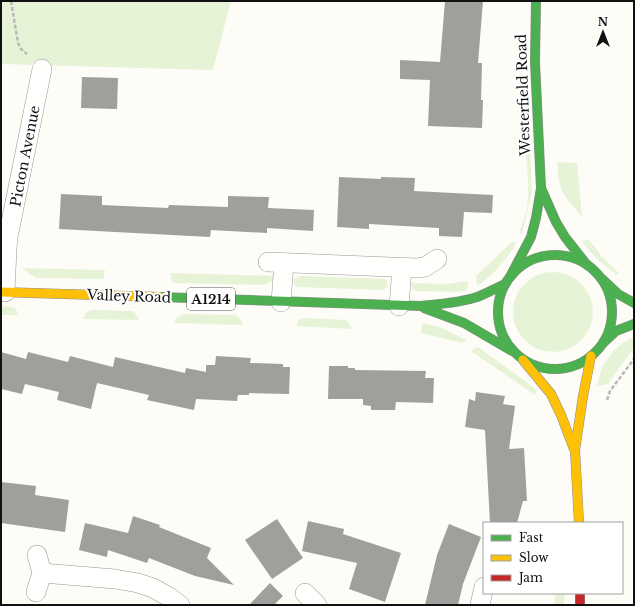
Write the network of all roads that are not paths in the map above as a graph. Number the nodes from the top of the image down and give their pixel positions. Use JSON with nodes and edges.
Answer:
{"nodes":[{"id":1,"x":536,"y":1,"type":"edge"},
{"id":2,"x":37,"y":64,"type":"road end"},
{"id":3,"x":540,"y":188,"type":"junction"},
{"id":4,"x":437,"y":259,"type":"dead end"},
{"id":5,"x":587,"y":265,"type":"junction"},
{"id":6,"x":402,"y":268,"type":"junction"},
{"id":7,"x":511,"y":275,"type":"junction"},
{"id":8,"x":601,"y":278,"type":"junction"},
{"id":9,"x":505,"y":284,"type":"junction"},
{"id":10,"x":3,"y":292,"type":"edge"},
{"id":11,"x":281,"y":302,"type":"junction"},
{"id":12,"x":634,"y":303,"type":"edge"},
{"id":13,"x":399,"y":306,"type":"junction"},
{"id":14,"x":421,"y":306,"type":"junction"},
{"id":15,"x":634,"y":324,"type":"edge"},
{"id":16,"x":604,"y":342,"type":"junction"},
{"id":17,"x":512,"y":351,"type":"junction"},
{"id":18,"x":592,"y":356,"type":"junction"},
{"id":19,"x":523,"y":360,"type":"junction"},
{"id":20,"x":575,"y":450,"type":"junction"},
{"id":21,"x":579,"y":522,"type":"edge"},
{"id":22,"x":37,"y":555,"type":"dead end"},
{"id":23,"x":42,"y":573,"type":"junction"},
{"id":24,"x":36,"y":592,"type":"dead end"},
{"id":25,"x":483,"y":592,"type":"edge"},
{"id":26,"x":580,"y":594,"type":"edge"},
{"id":27,"x":180,"y":605,"type":"edge"},
{"id":28,"x":480,"y":605,"type":"edge"},
{"id":29,"x":580,"y":605,"type":"edge"}],
"edges":[{"from":1,"to":3,"type":"main road","name":"Westerfield Road"},
{"from":2,"to":10,"type":"street","name":"Picton Avenue"},
{"from":3,"to":5,"type":"main road","name":"Westerfield Road"},
{"from":3,"to":7,"type":"main road","name":"Westerfield Road"},
{"from":4,"to":6,"type":"street"},
{"from":5,"to":7,"type":"main road"},
{"from":5,"to":8,"type":"main road"},
{"from":6,"to":11,"type":"street"},
{"from":6,"to":13,"type":"street"},
{"from":7,"to":9,"type":"main road"},
{"from":8,"to":12,"type":"main road"},
{"from":8,"to":16,"type":"main road"},
{"from":9,"to":14,"type":"main road","name":"Valley Road","number":"A1214"},
{"from":9,"to":17,"type":"main road"},
{"from":10,"to":11,"type":"main road","name":"Valley Road","number":"A1214"},
{"from":11,"to":13,"type":"main road","name":"Valley Road","number":"A1214"},
{"from":13,"to":14,"type":"main road","name":"Valley Road","number":"A1214"},
{"from":14,"to":17,"type":"main road","name":"Valley Road","number":"A1214"},
{"from":15,"to":16,"type":"main road"},
{"from":16,"to":18,"type":"main road"},
{"from":17,"to":19,"type":"main road"},
{"from":18,"to":19,"type":"main road"},
{"from":18,"to":20,"type":"main road"},
{"from":19,"to":20,"type":"main road"},
{"from":20,"to":21,"type":"main road"},
{"from":22,"to":23,"type":"street"},
{"from":23,"to":24,"type":"street"},
{"from":23,"to":27,"type":"street"},
{"from":25,"to":28,"type":"street"},
{"from":26,"to":29,"type":"main road"}]}
